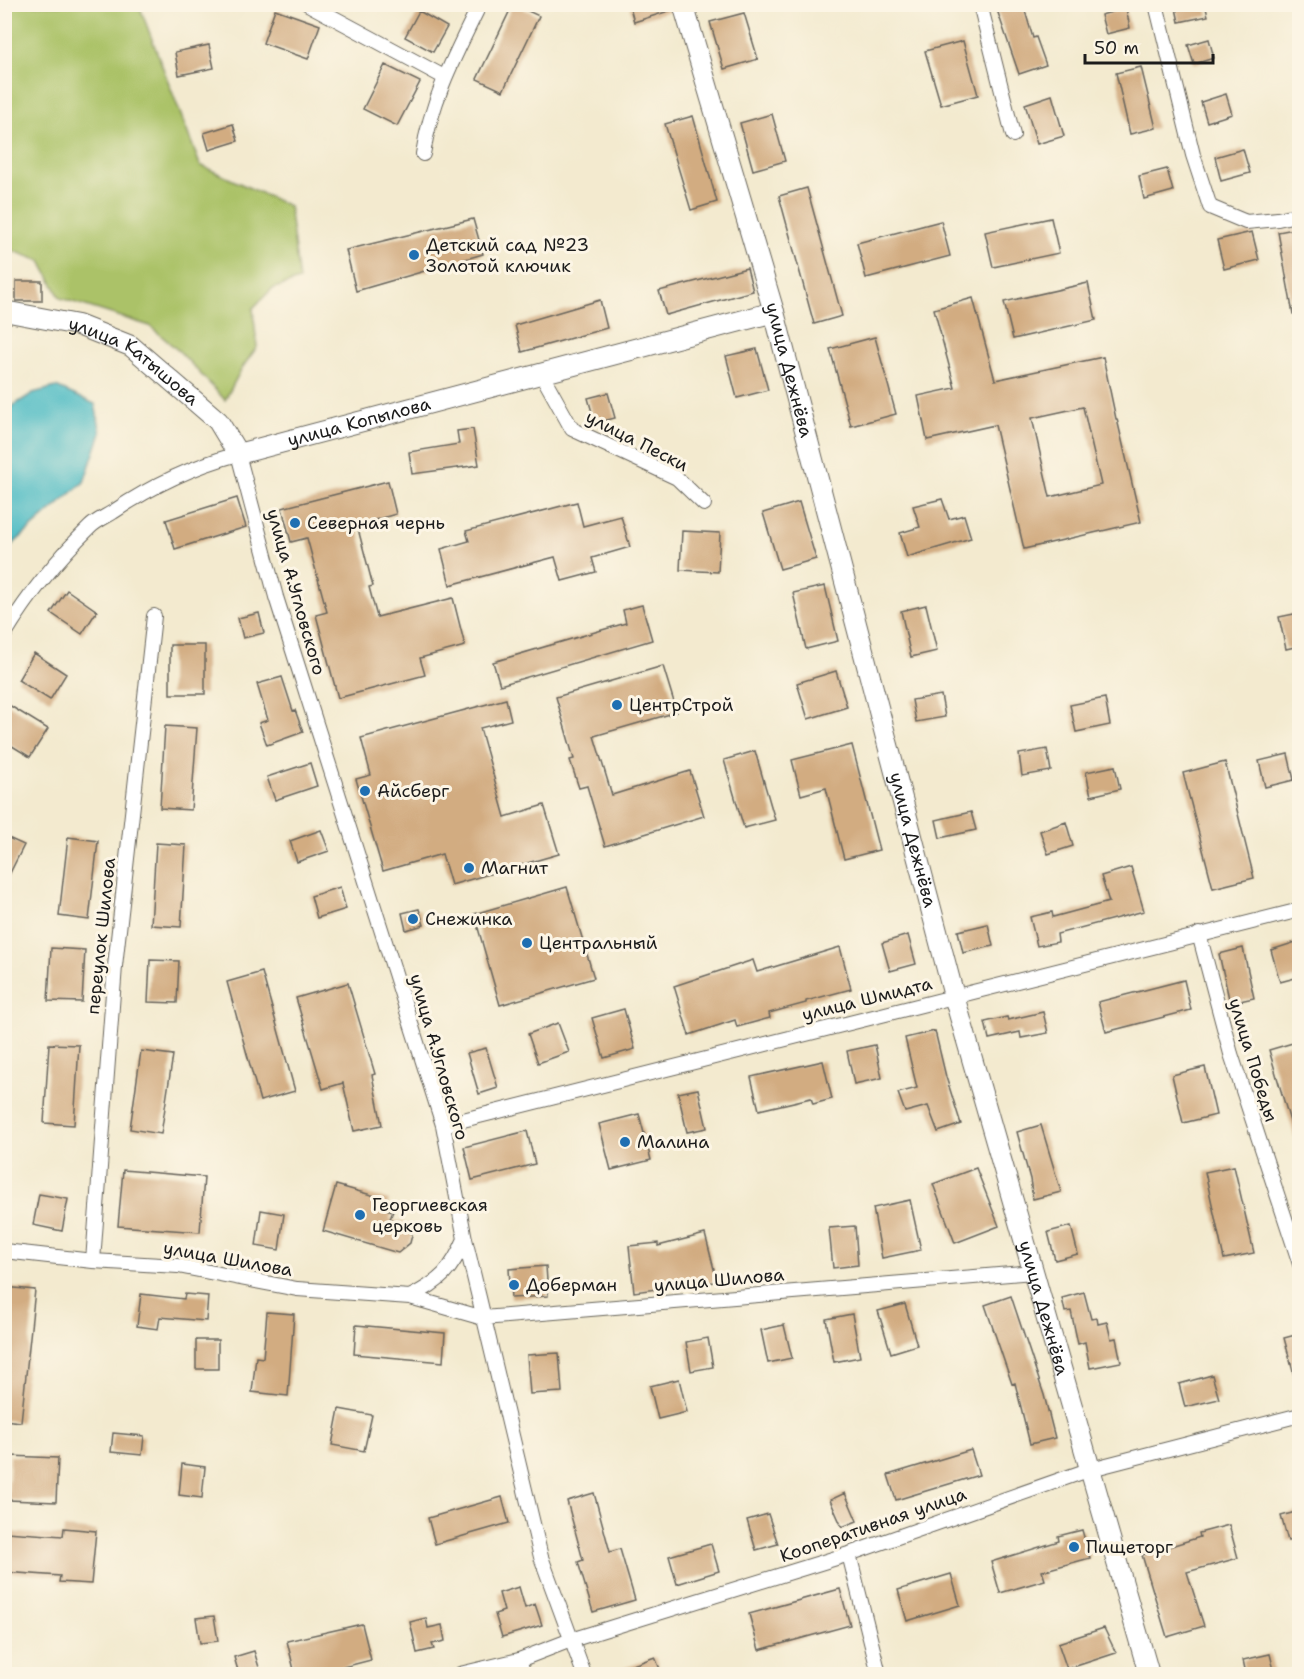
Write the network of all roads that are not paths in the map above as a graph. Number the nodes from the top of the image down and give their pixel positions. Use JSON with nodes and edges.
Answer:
{"nodes":[{"id":1,"x":308,"y":4,"type":"edge"},
{"id":2,"x":480,"y":4,"type":"edge"},
{"id":3,"x":683,"y":4,"type":"edge"},
{"id":4,"x":980,"y":4,"type":"edge"},
{"id":5,"x":1156,"y":4,"type":"edge"},
{"id":6,"x":444,"y":77,"type":"junction"},
{"id":7,"x":1013,"y":135,"type":"dead end"},
{"id":8,"x":423,"y":154,"type":"dead end"},
{"id":9,"x":1299,"y":214,"type":"edge"},
{"id":10,"x":4,"y":311,"type":"edge"},
{"id":11,"x":774,"y":312,"type":"junction"},
{"id":12,"x":541,"y":373,"type":"junction"},
{"id":13,"x":237,"y":454,"type":"junction"},
{"id":14,"x":704,"y":504,"type":"dead end"},
{"id":15,"x":154,"y":616,"type":"dead end"},
{"id":16,"x":4,"y":635,"type":"edge"},
{"id":17,"x":1299,"y":910,"type":"edge"},
{"id":18,"x":1199,"y":934,"type":"junction"},
{"id":19,"x":954,"y":996,"type":"junction"},
{"id":20,"x":443,"y":1125,"type":"junction"},
{"id":21,"x":465,"y":1239,"type":"junction"},
{"id":22,"x":4,"y":1251,"type":"edge"},
{"id":23,"x":93,"y":1261,"type":"junction"},
{"id":24,"x":1299,"y":1264,"type":"edge"},
{"id":25,"x":1034,"y":1272,"type":"junction"},
{"id":26,"x":410,"y":1297,"type":"junction"},
{"id":27,"x":483,"y":1318,"type":"junction"},
{"id":28,"x":1299,"y":1416,"type":"edge"},
{"id":29,"x":1091,"y":1469,"type":"junction"},
{"id":30,"x":849,"y":1554,"type":"junction"},
{"id":31,"x":571,"y":1640,"type":"junction"},
{"id":32,"x":519,"y":1660,"type":"junction"},
{"id":33,"x":460,"y":1674,"type":"edge"},
{"id":34,"x":524,"y":1674,"type":"edge"},
{"id":35,"x":585,"y":1674,"type":"edge"},
{"id":36,"x":879,"y":1674,"type":"edge"},
{"id":37,"x":1149,"y":1674,"type":"edge"}],
"edges":[{"from":1,"to":6,"type":"street"},
{"from":2,"to":6,"type":"street"},
{"from":3,"to":11,"type":"main road","name":"улица Дежнёва"},
{"from":4,"to":7,"type":"street"},
{"from":5,"to":9,"type":"street"},
{"from":6,"to":8,"type":"street"},
{"from":10,"to":13,"type":"main road","name":"улица Катышова"},
{"from":11,"to":12,"type":"main road","name":"улица Копылова"},
{"from":11,"to":19,"type":"main road","name":"улица Дежнёва"},
{"from":12,"to":13,"type":"main road","name":"улица Копылова"},
{"from":12,"to":14,"type":"street","name":"улица Пески"},
{"from":13,"to":16,"type":"street","name":"улица Копылова"},
{"from":13,"to":20,"type":"street","name":"улица А.Угловского"},
{"from":15,"to":23,"type":"street","name":"переулок Шилова"},
{"from":17,"to":18,"type":"street","name":"улица Шмидта"},
{"from":18,"to":19,"type":"street","name":"улица Шмидта"},
{"from":18,"to":24,"type":"street","name":"улица Победы"},
{"from":19,"to":20,"type":"street","name":"улица Шмидта"},
{"from":19,"to":25,"type":"main road","name":"улица Дежнёва"},
{"from":20,"to":21,"type":"street","name":"улица А.Угловского"},
{"from":21,"to":26,"type":"street"},
{"from":21,"to":27,"type":"street","name":"улица А.Угловского"},
{"from":22,"to":23,"type":"street","name":"улица Шилова"},
{"from":23,"to":26,"type":"street","name":"улица Шилова"},
{"from":25,"to":27,"type":"street","name":"улица Шилова"},
{"from":25,"to":29,"type":"main road","name":"улица Дежнёва"},
{"from":26,"to":27,"type":"street","name":"улица Шилова"},
{"from":27,"to":31,"type":"street","name":"улица А.Угловского"},
{"from":28,"to":29,"type":"street","name":"Кооперативная улица"},
{"from":29,"to":30,"type":"street","name":"Кооперативная улица"},
{"from":29,"to":37,"type":"main road","name":"улица Дежнёва"},
{"from":30,"to":31,"type":"street","name":"Кооперативная улица"},
{"from":30,"to":36,"type":"street"},
{"from":31,"to":32,"type":"street","name":"Кооперативная улица"},
{"from":31,"to":35,"type":"street","name":"улица А.Угловского"},
{"from":32,"to":33,"type":"street","name":"Кооперативная улица"},
{"from":32,"to":34,"type":"street"}]}
